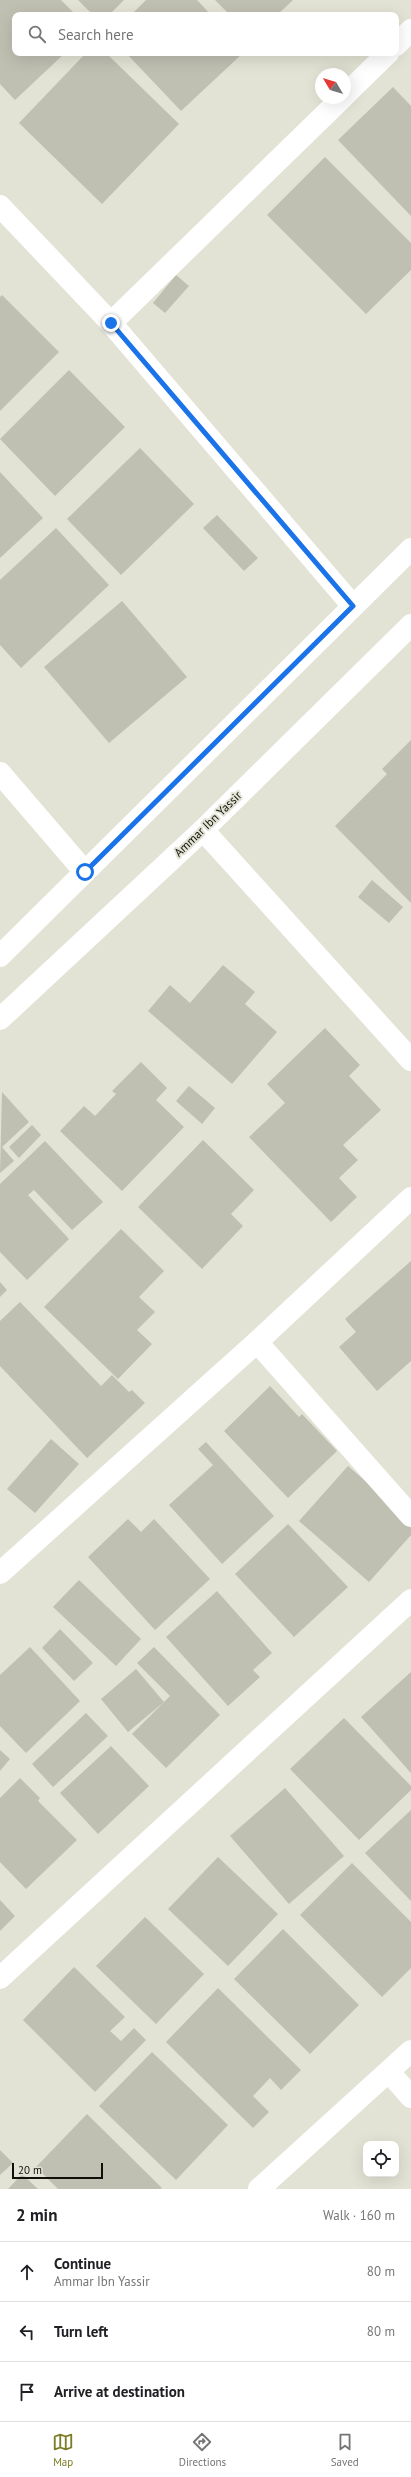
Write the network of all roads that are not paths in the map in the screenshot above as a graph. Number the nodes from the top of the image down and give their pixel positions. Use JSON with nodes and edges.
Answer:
{"nodes":[{"id":1,"x":411,"y":30,"type":"edge"},
{"id":2,"x":399,"y":42,"type":"edge"},
{"id":3,"x":385,"y":56,"type":"edge"},
{"id":4,"x":351,"y":89,"type":"edge"},
{"id":5,"x":336,"y":104,"type":"edge"},
{"id":6,"x":0,"y":206,"type":"edge"},
{"id":7,"x":111,"y":323,"type":"junction"},
{"id":8,"x":411,"y":549,"type":"edge"},
{"id":9,"x":353,"y":606,"type":"junction"},
{"id":10,"x":411,"y":625,"type":"edge"},
{"id":11,"x":0,"y":773,"type":"edge"},
{"id":12,"x":203,"y":830,"type":"junction"},
{"id":13,"x":85,"y":872,"type":"junction"},
{"id":14,"x":0,"y":956,"type":"edge"},
{"id":15,"x":0,"y":1019,"type":"edge"},
{"id":16,"x":411,"y":1060,"type":"edge"},
{"id":17,"x":411,"y":1198,"type":"edge"},
{"id":18,"x":257,"y":1342,"type":"junction"},
{"id":19,"x":411,"y":1516,"type":"edge"},
{"id":20,"x":0,"y":1573,"type":"edge"},
{"id":21,"x":411,"y":1600,"type":"edge"},
{"id":22,"x":0,"y":1978,"type":"edge"},
{"id":23,"x":411,"y":2051,"type":"edge"},
{"id":24,"x":389,"y":2072,"type":"junction"},
{"id":25,"x":411,"y":2097,"type":"edge"},
{"id":26,"x":259,"y":2189,"type":"edge"}],
"edges":[{"from":1,"to":2,"type":"street"},
{"from":3,"to":4,"type":"street"},
{"from":5,"to":7,"type":"street"},
{"from":6,"to":7,"type":"street"},
{"from":7,"to":9,"type":"street"},
{"from":8,"to":9,"type":"street"},
{"from":9,"to":13,"type":"street"},
{"from":10,"to":12,"type":"street","name":"Ammar Ibn Yassir"},
{"from":11,"to":13,"type":"street"},
{"from":12,"to":15,"type":"street","name":"Ammar Ibn Yassir"},
{"from":12,"to":16,"type":"street"},
{"from":13,"to":14,"type":"street"},
{"from":17,"to":18,"type":"street"},
{"from":18,"to":19,"type":"street"},
{"from":18,"to":20,"type":"street"},
{"from":21,"to":22,"type":"street"},
{"from":23,"to":24,"type":"street"},
{"from":24,"to":25,"type":"street"},
{"from":24,"to":26,"type":"street"}]}
